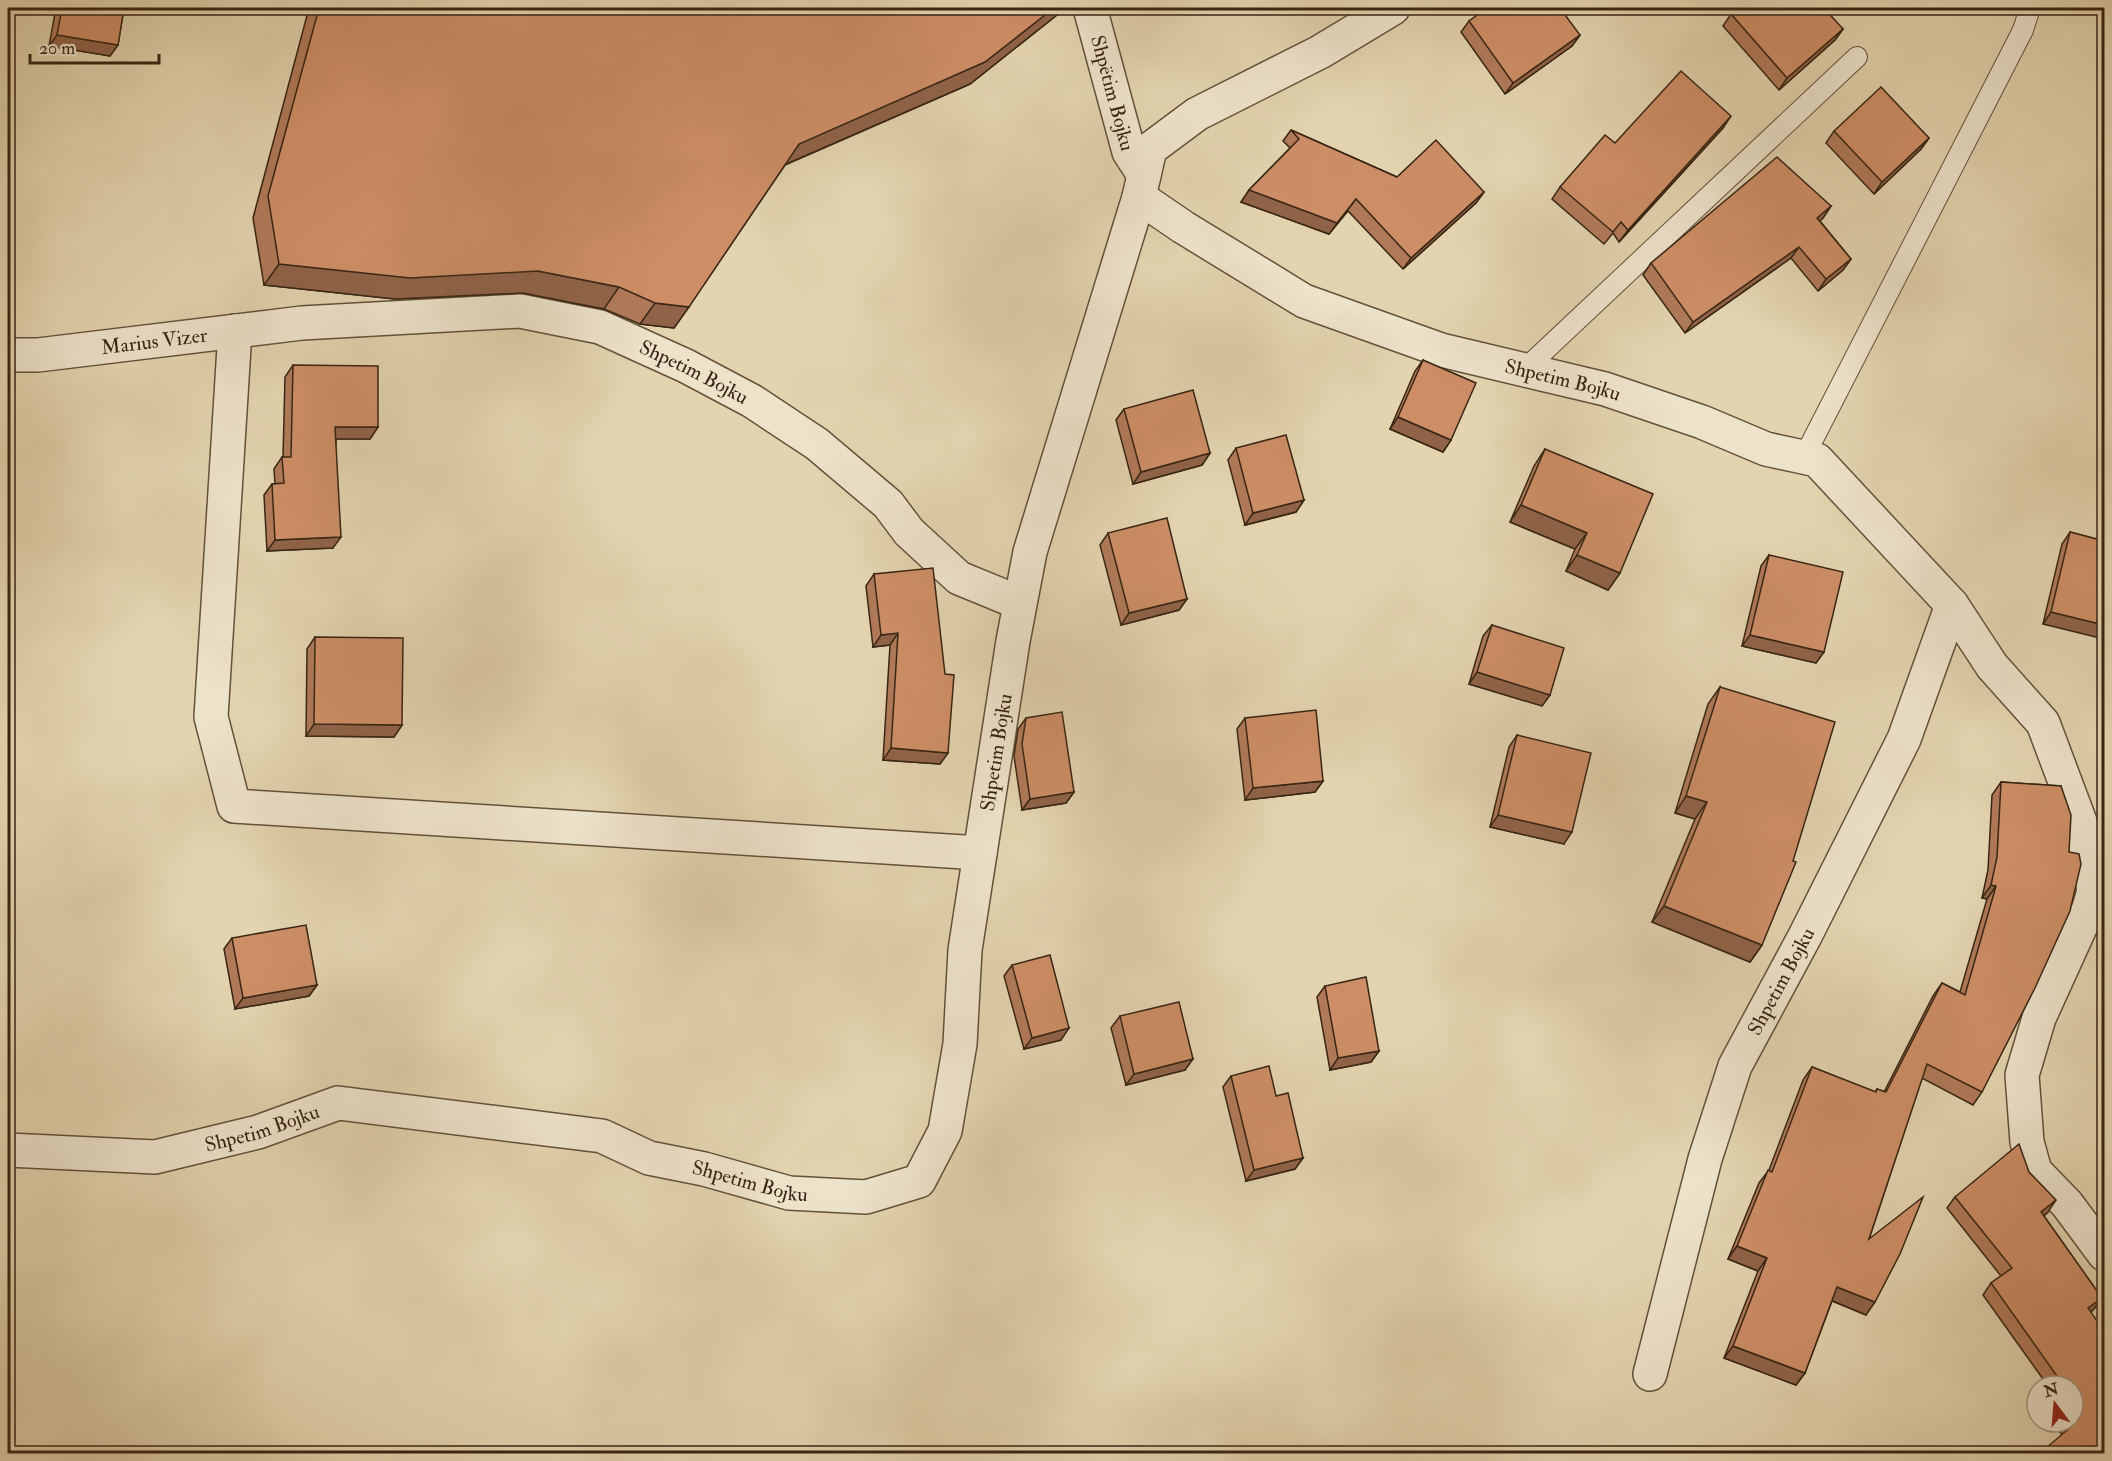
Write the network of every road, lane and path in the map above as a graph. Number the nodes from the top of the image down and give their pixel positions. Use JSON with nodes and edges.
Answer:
{"nodes":[{"id":1,"x":1090,"y":8,"type":"edge"},
{"id":2,"x":1393,"y":8,"type":"edge"},
{"id":3,"x":2030,"y":8,"type":"edge"},
{"id":4,"x":1857,"y":57,"type":"dead end"},
{"id":5,"x":1142,"y":186,"type":"junction"},
{"id":6,"x":302,"y":323,"type":"joint"},
{"id":7,"x":235,"y":331,"type":"junction"},
{"id":8,"x":8,"y":355,"type":"edge"},
{"id":9,"x":1525,"y":369,"type":"junction"},
{"id":10,"x":1804,"y":457,"type":"junction"},
{"id":11,"x":1020,"y":603,"type":"junction"},
{"id":12,"x":1952,"y":605,"type":"junction"},
{"id":13,"x":980,"y":853,"type":"junction"},
{"id":14,"x":8,"y":1150,"type":"edge"},
{"id":15,"x":2104,"y":1254,"type":"edge"},
{"id":16,"x":1650,"y":1374,"type":"dead end"}],
"edges":[{"from":1,"to":5,"type":"street","name":"Shpëtim Bojku"},
{"from":2,"to":5,"type":"street","name":"Shpetim Bojku"},
{"from":3,"to":10,"type":"lane"},
{"from":4,"to":9,"type":"lane"},
{"from":5,"to":9,"type":"street","name":"Shpetim Bojku"},
{"from":5,"to":11,"type":"street","name":"Shpetim Bojku"},
{"from":6,"to":7,"type":"street","name":"Marius Vizer"},
{"from":6,"to":11,"type":"street","name":"Shpetim Bojku"},
{"from":7,"to":8,"type":"street","name":"Marius Vizer"},
{"from":7,"to":13,"type":"street"},
{"from":9,"to":10,"type":"street","name":"Shpetim Bojku"},
{"from":10,"to":12,"type":"street","name":"Shpetim Bojku"},
{"from":11,"to":13,"type":"street","name":"Shpetim Bojku"},
{"from":12,"to":15,"type":"street","name":"Shpetim Bojku"},
{"from":12,"to":16,"type":"street","name":"Shpetim Bojku"},
{"from":13,"to":14,"type":"street","name":"Shpetim Bojku"}]}
